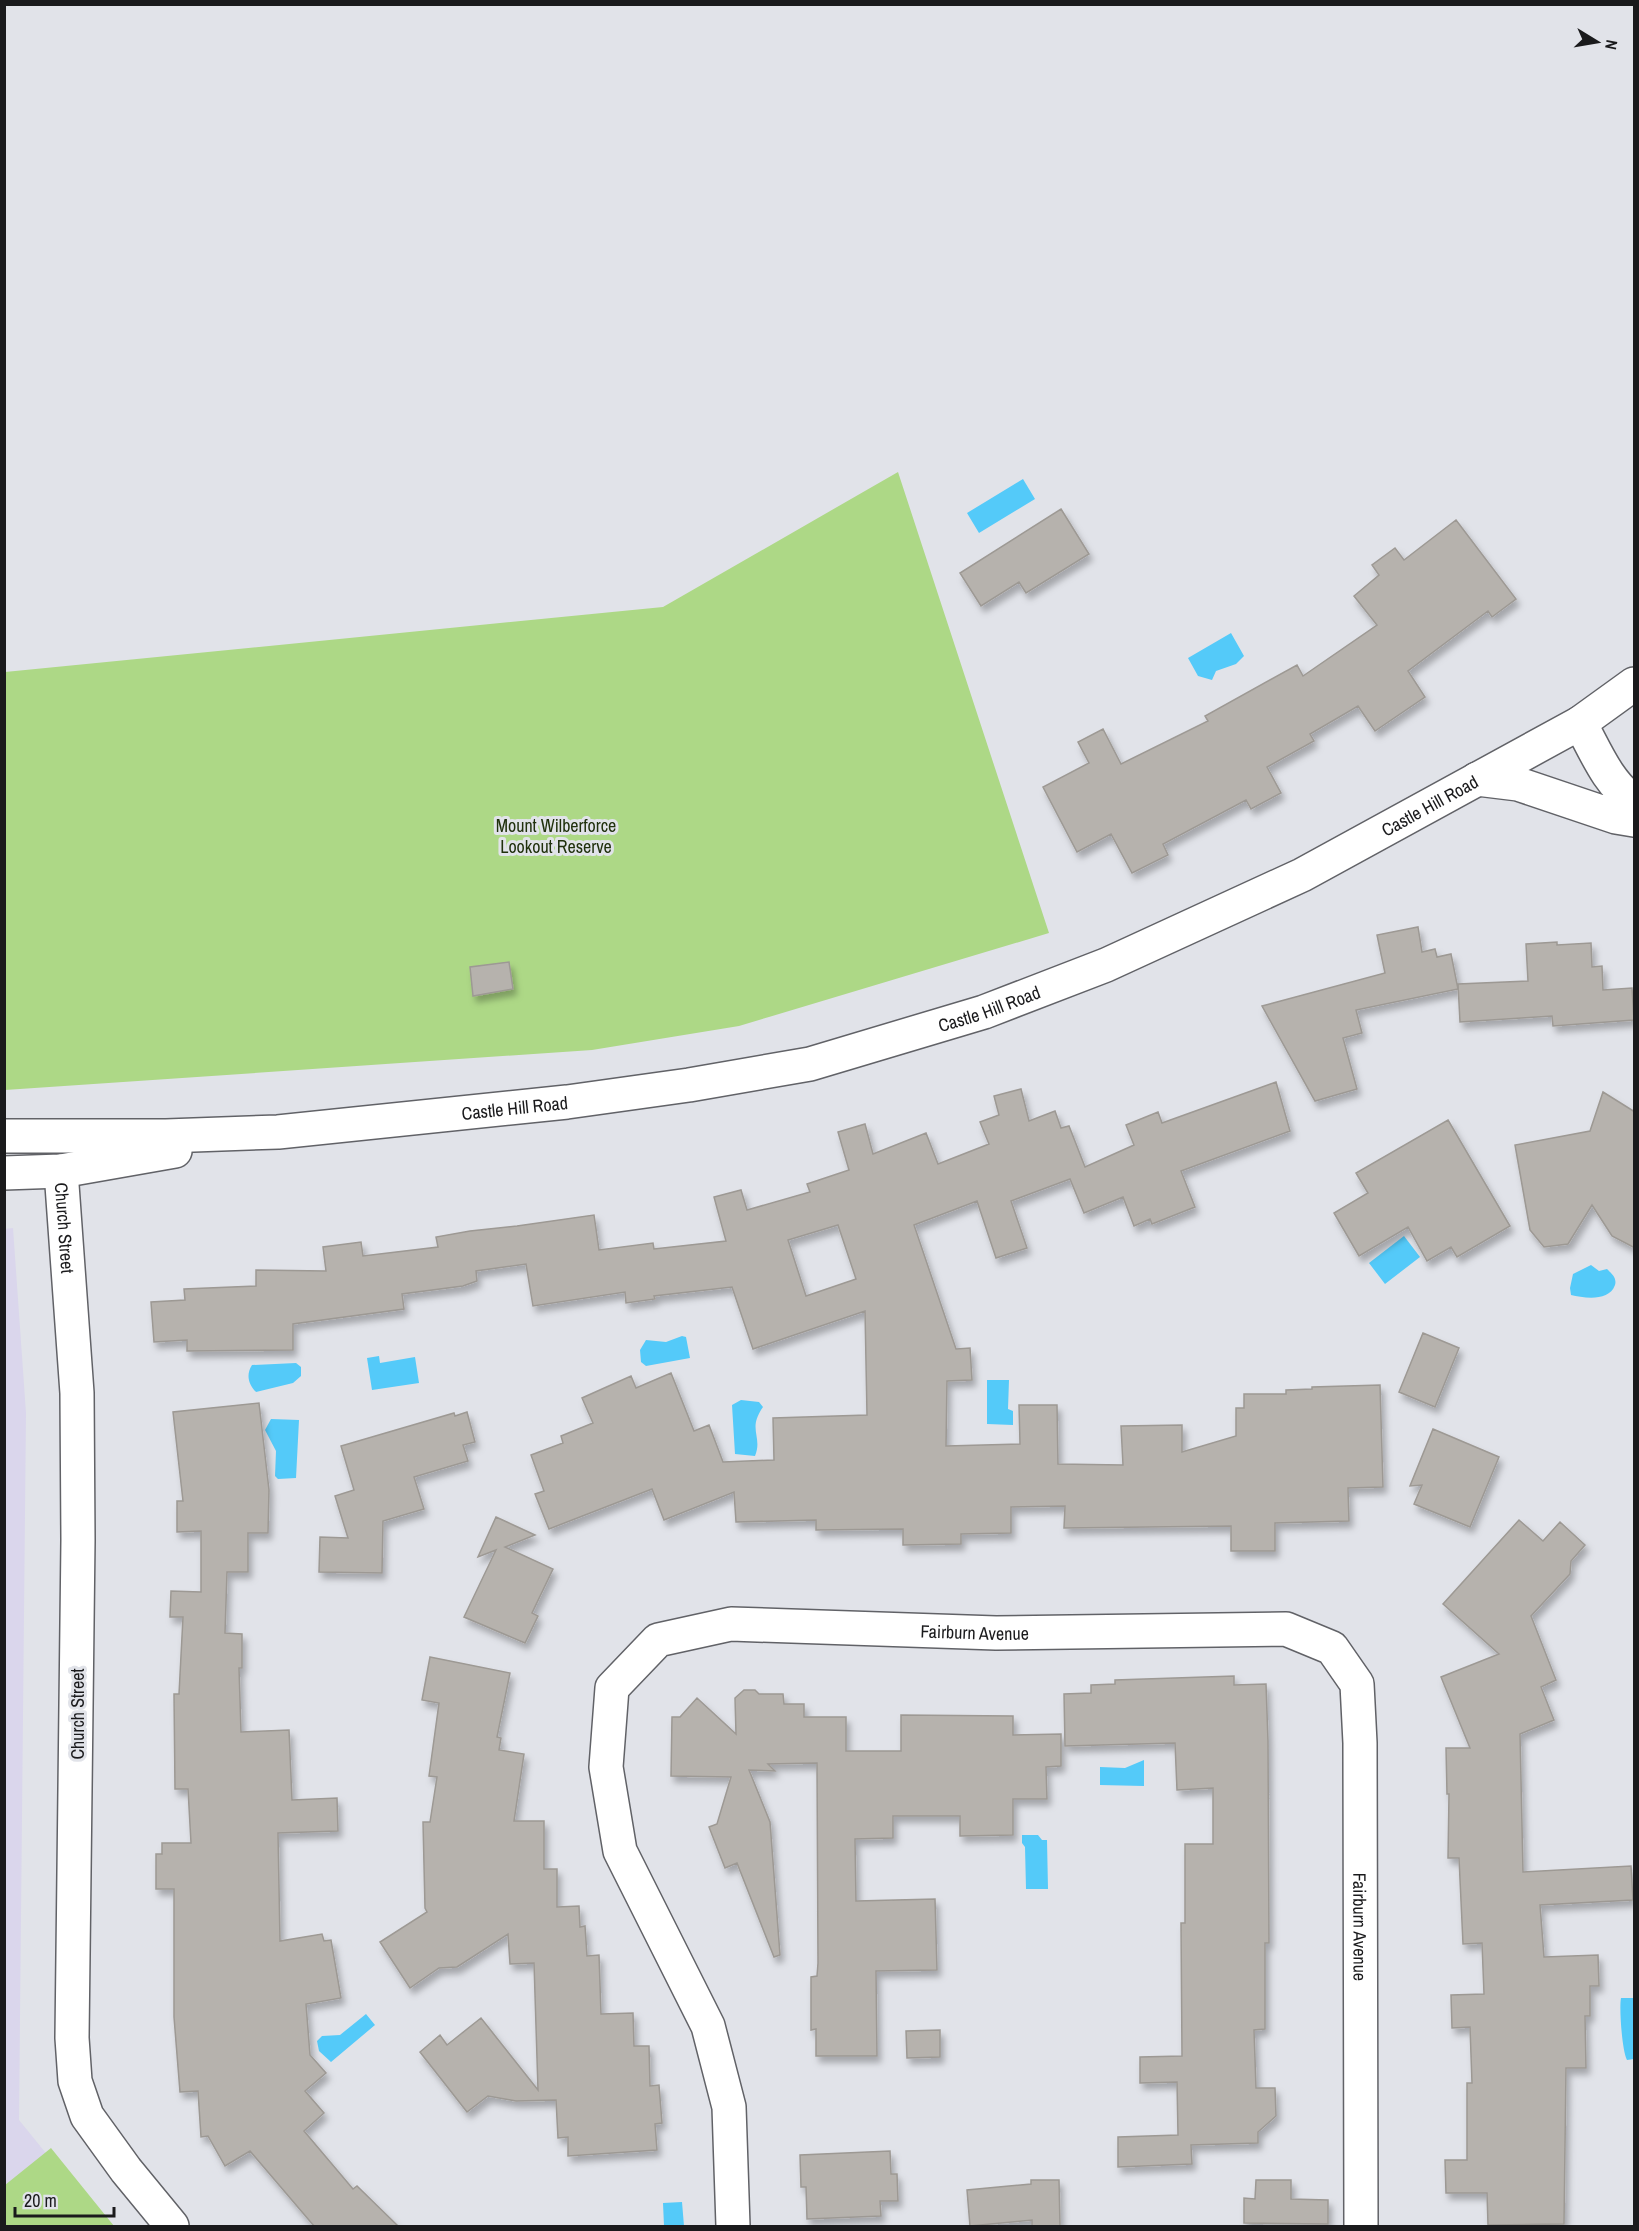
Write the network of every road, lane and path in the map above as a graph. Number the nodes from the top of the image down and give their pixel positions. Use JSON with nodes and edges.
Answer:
{"nodes":[{"id":1,"x":1635,"y":684,"type":"edge"},
{"id":2,"x":1580,"y":723,"type":"junction"},
{"id":3,"x":1477,"y":779,"type":"junction"},
{"id":4,"x":1635,"y":801,"type":"edge"},
{"id":5,"x":1635,"y":820,"type":"edge"},
{"id":6,"x":278,"y":1132,"type":"junction"},
{"id":7,"x":4,"y":1136,"type":"edge"},
{"id":8,"x":58,"y":1136,"type":"junction"},
{"id":9,"x":61,"y":1171,"type":"junction"},
{"id":10,"x":4,"y":1173,"type":"edge"},
{"id":11,"x":4,"y":1197,"type":"edge"},
{"id":12,"x":172,"y":2226,"type":"edge"},
{"id":13,"x":733,"y":2226,"type":"edge"},
{"id":14,"x":1361,"y":2226,"type":"edge"}],
"edges":[{"from":1,"to":2,"type":"street","name":"Castle Hill Road"},
{"from":2,"to":3,"type":"street","name":"Castle Hill Road"},
{"from":2,"to":4,"type":"street"},
{"from":3,"to":5,"type":"street"},
{"from":3,"to":6,"type":"street","name":"Castle Hill Road"},
{"from":6,"to":8,"type":"street","name":"Castle Hill Road"},
{"from":6,"to":9,"type":"street","name":"Castle Hill Road"},
{"from":7,"to":8,"type":"street","name":"Castle Hill Road"},
{"from":8,"to":9,"type":"street","name":"Church Street"},
{"from":9,"to":10,"type":"street","name":"Castle Hill Road"},
{"from":9,"to":11,"type":"street"},
{"from":9,"to":12,"type":"street","name":"Church Street"},
{"from":13,"to":14,"type":"street","name":"Fairburn Avenue"}]}
